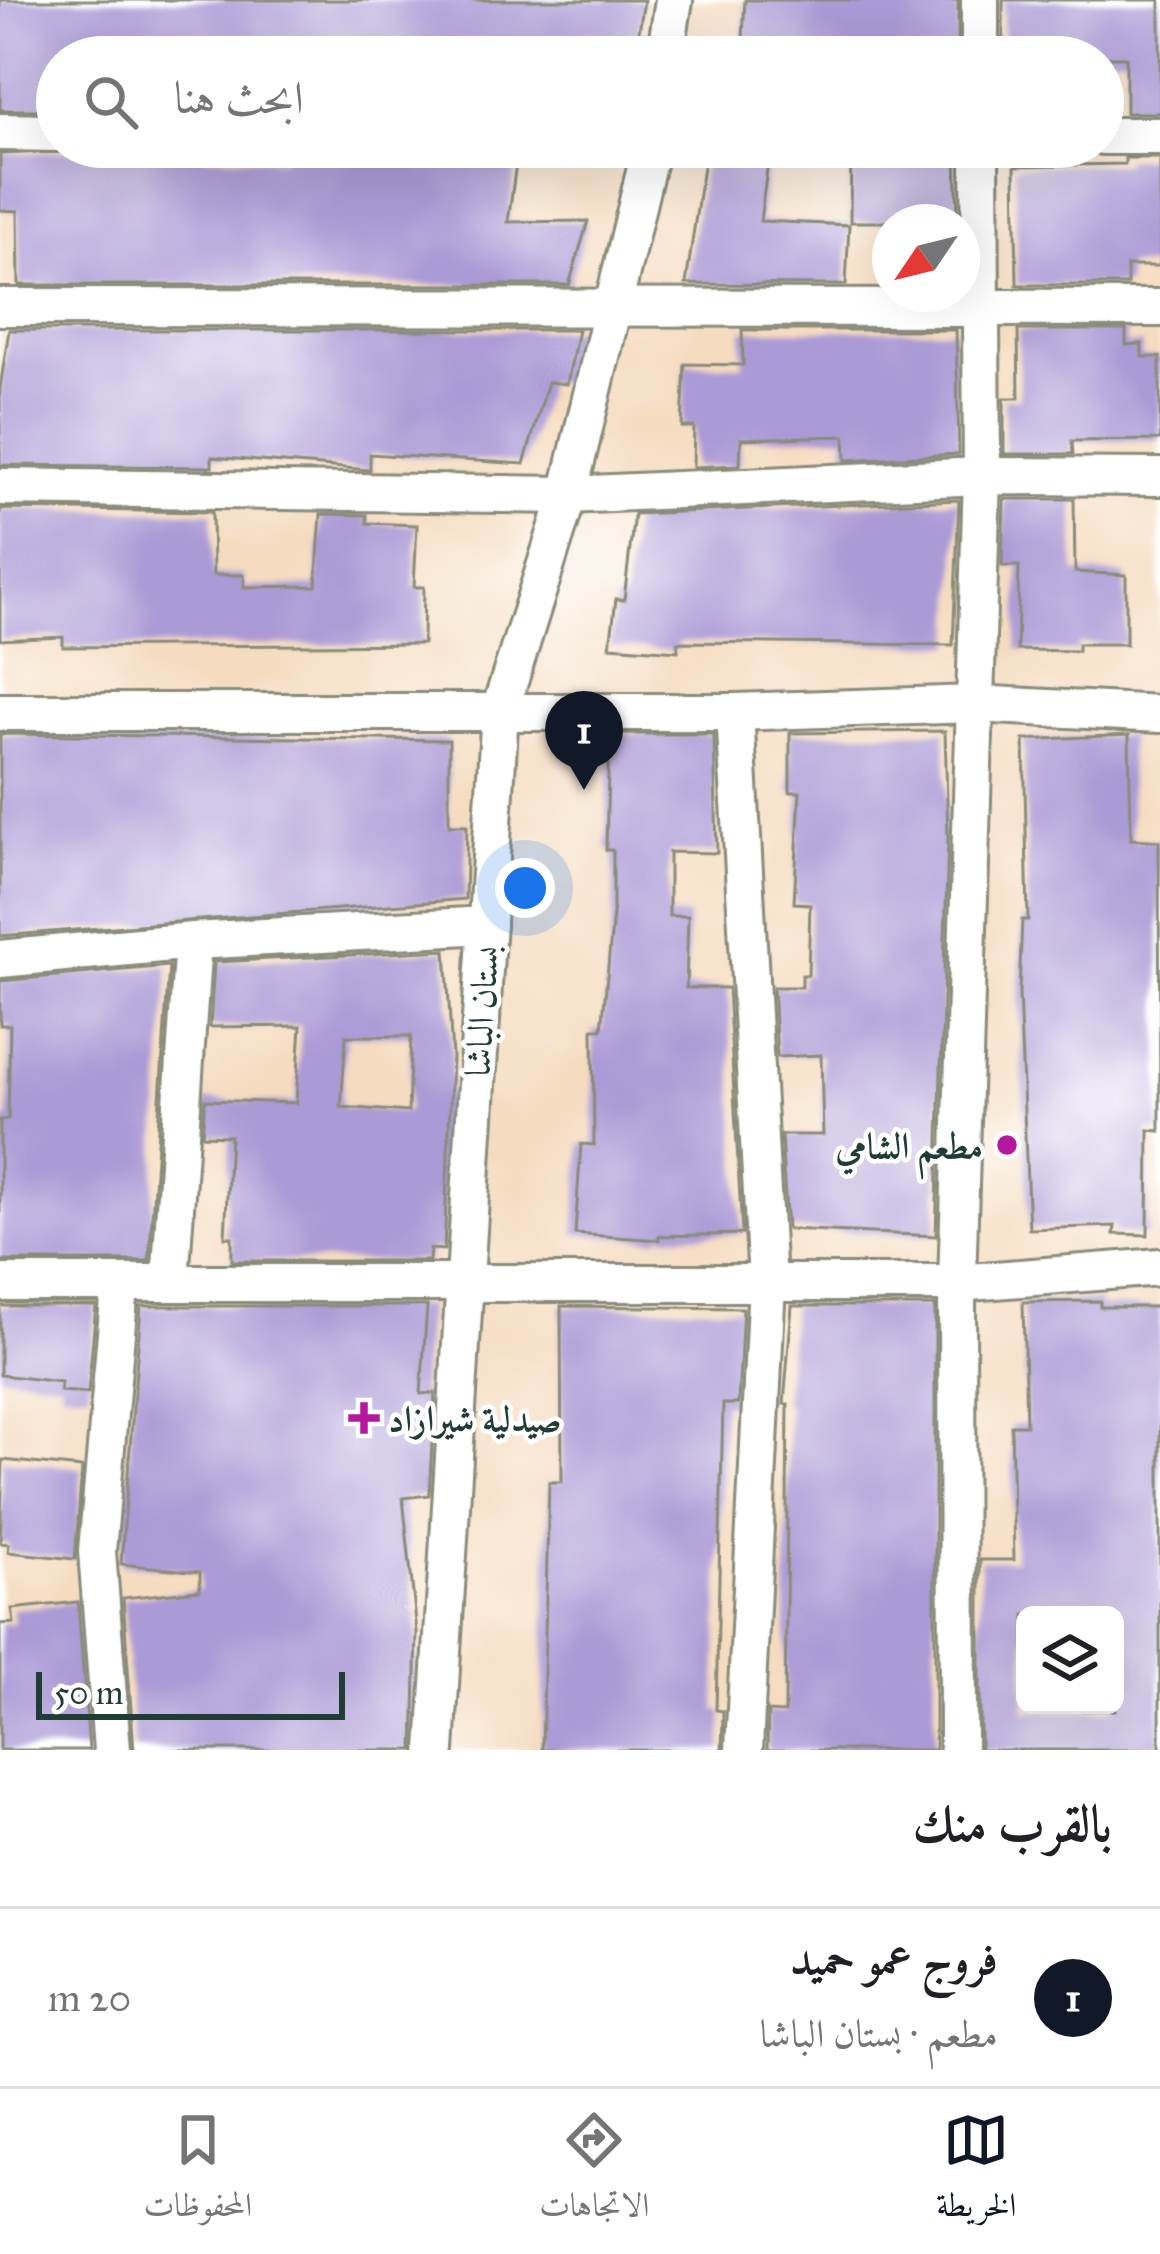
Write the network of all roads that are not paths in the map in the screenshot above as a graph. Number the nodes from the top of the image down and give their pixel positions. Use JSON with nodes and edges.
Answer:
{"nodes":[{"id":1,"x":674,"y":0,"type":"edge"},
{"id":2,"x":980,"y":0,"type":"edge"},
{"id":3,"x":668,"y":36,"type":"edge"},
{"id":4,"x":980,"y":36,"type":"edge"},
{"id":5,"x":0,"y":132,"type":"edge"},
{"id":6,"x":36,"y":133,"type":"edge"},
{"id":7,"x":1124,"y":136,"type":"edge"},
{"id":8,"x":1160,"y":136,"type":"edge"},
{"id":9,"x":646,"y":168,"type":"edge"},
{"id":10,"x":980,"y":168,"type":"edge"},
{"id":11,"x":0,"y":307,"type":"edge"},
{"id":12,"x":614,"y":308,"type":"junction"},
{"id":13,"x":982,"y":308,"type":"junction"},
{"id":14,"x":1160,"y":308,"type":"edge"},
{"id":15,"x":982,"y":476,"type":"junction"},
{"id":16,"x":1160,"y":477,"type":"edge"},
{"id":17,"x":0,"y":487,"type":"edge"},
{"id":18,"x":568,"y":496,"type":"junction"},
{"id":19,"x":975,"y":704,"type":"junction"},
{"id":20,"x":500,"y":710,"type":"junction"},
{"id":21,"x":0,"y":712,"type":"edge"},
{"id":22,"x":735,"y":712,"type":"junction"},
{"id":23,"x":1160,"y":714,"type":"edge"},
{"id":24,"x":487,"y":925,"type":"junction"},
{"id":25,"x":194,"y":941,"type":"junction"},
{"id":26,"x":0,"y":959,"type":"edge"},
{"id":27,"x":1160,"y":1267,"type":"edge"},
{"id":28,"x":170,"y":1282,"type":"junction"},
{"id":29,"x":767,"y":1282,"type":"junction"},
{"id":30,"x":0,"y":1283,"type":"edge"},
{"id":31,"x":957,"y":1283,"type":"junction"},
{"id":32,"x":464,"y":1284,"type":"junction"},
{"id":33,"x":120,"y":1287,"type":"junction"},
{"id":34,"x":112,"y":1750,"type":"edge"},
{"id":35,"x":436,"y":1750,"type":"edge"},
{"id":36,"x":744,"y":1750,"type":"edge"},
{"id":37,"x":958,"y":1750,"type":"edge"}],
"edges":[{"from":1,"to":3,"type":"street"},
{"from":2,"to":4,"type":"street"},
{"from":5,"to":6,"type":"street"},
{"from":7,"to":8,"type":"street"},
{"from":9,"to":12,"type":"street","name":"بستان الباشا"},
{"from":10,"to":13,"type":"street"},
{"from":11,"to":12,"type":"street"},
{"from":12,"to":13,"type":"street"},
{"from":12,"to":18,"type":"street","name":"بستان الباشا"},
{"from":13,"to":14,"type":"street"},
{"from":13,"to":15,"type":"street"},
{"from":15,"to":16,"type":"street"},
{"from":15,"to":18,"type":"street"},
{"from":15,"to":19,"type":"street"},
{"from":17,"to":18,"type":"street"},
{"from":18,"to":20,"type":"street","name":"بستان الباشا"},
{"from":19,"to":22,"type":"street"},
{"from":19,"to":23,"type":"street"},
{"from":19,"to":31,"type":"street"},
{"from":20,"to":21,"type":"street"},
{"from":20,"to":22,"type":"street"},
{"from":20,"to":24,"type":"street","name":"بستان الباشا"},
{"from":22,"to":29,"type":"street"},
{"from":24,"to":25,"type":"street"},
{"from":24,"to":32,"type":"street","name":"بستان الباشا"},
{"from":25,"to":26,"type":"street"},
{"from":25,"to":28,"type":"street"},
{"from":27,"to":31,"type":"street"},
{"from":28,"to":32,"type":"street"},
{"from":28,"to":33,"type":"street"},
{"from":29,"to":31,"type":"street"},
{"from":29,"to":32,"type":"street"},
{"from":29,"to":36,"type":"street"},
{"from":30,"to":33,"type":"street"},
{"from":31,"to":37,"type":"street"},
{"from":32,"to":35,"type":"street","name":"بستان الباشا"},
{"from":33,"to":34,"type":"street"}]}
